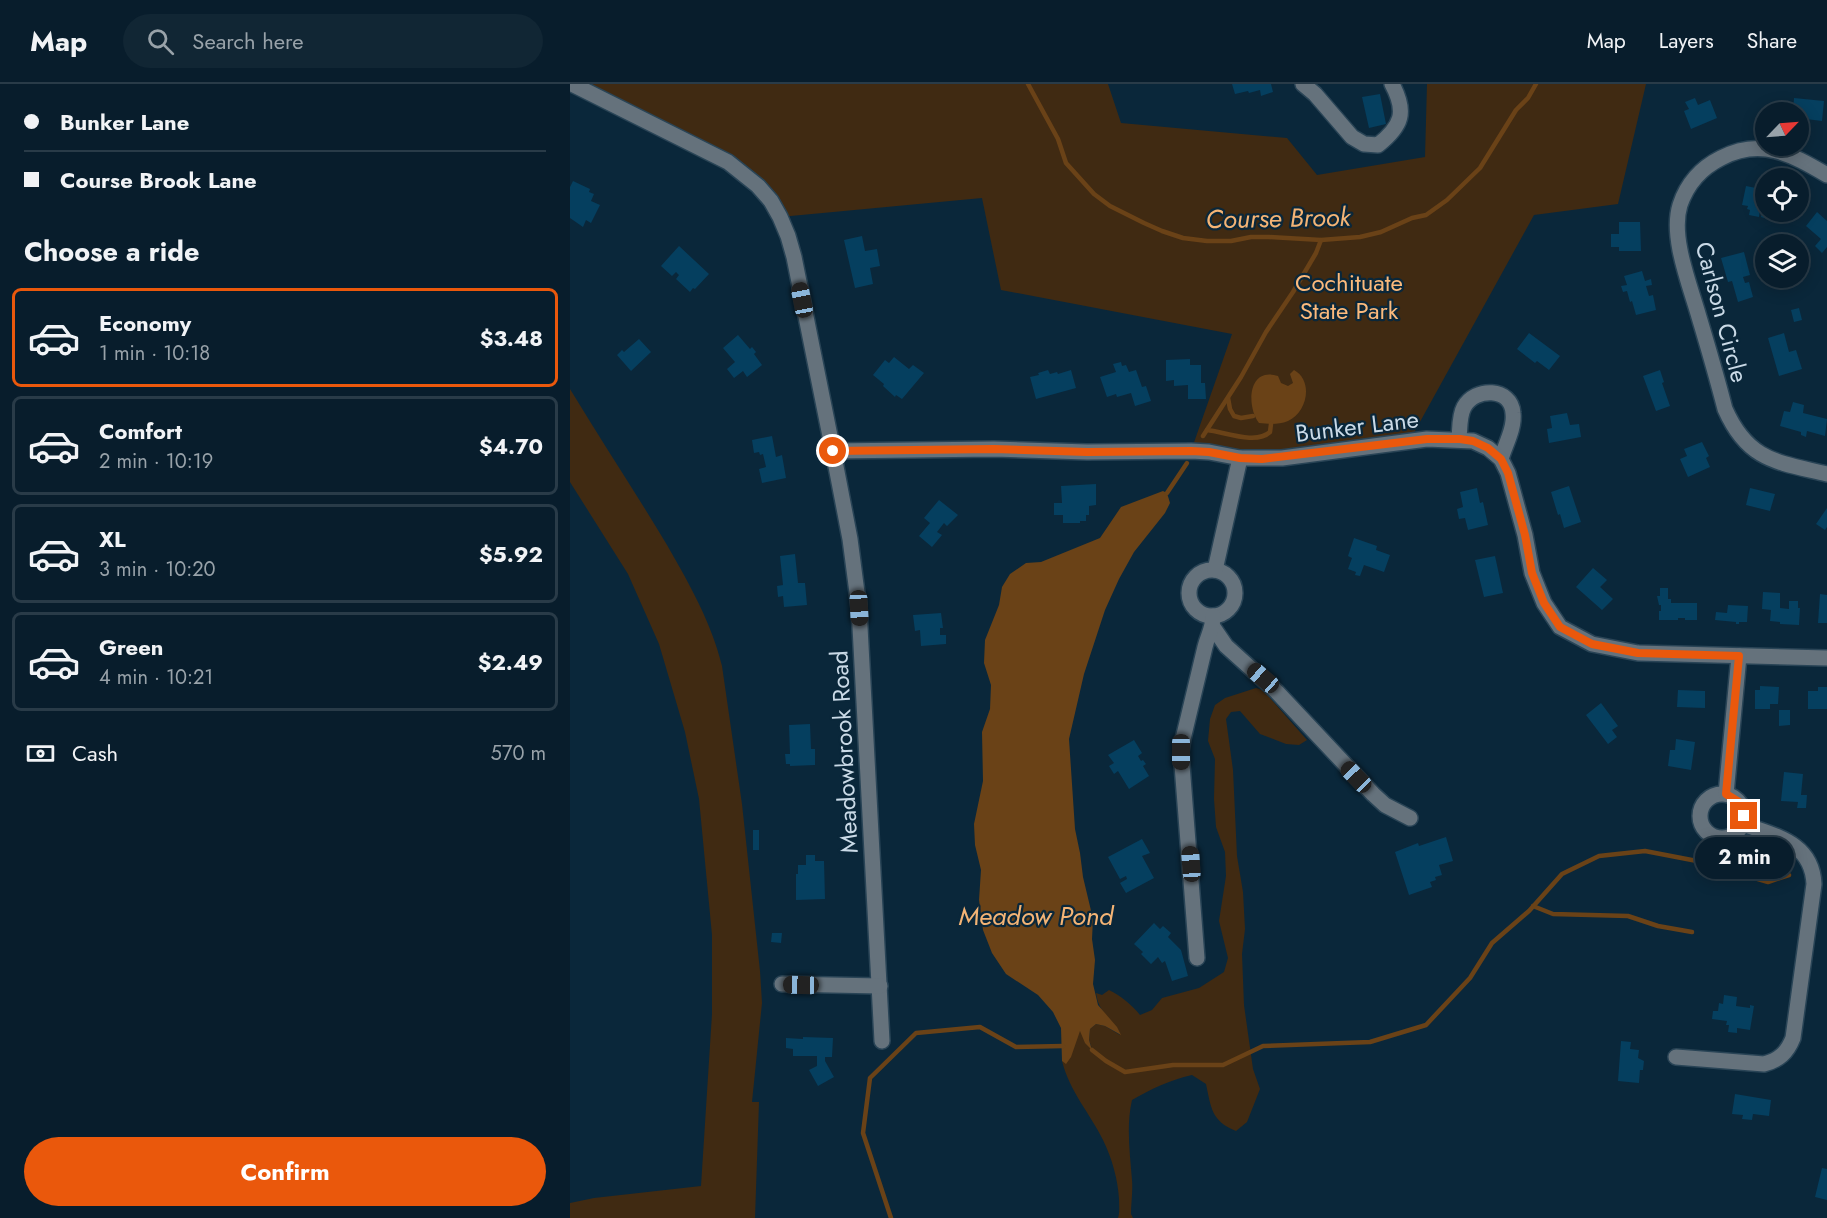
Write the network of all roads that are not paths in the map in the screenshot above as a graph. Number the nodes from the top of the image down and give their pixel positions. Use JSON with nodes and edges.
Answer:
{"nodes":[{"id":1,"x":572,"y":84,"type":"edge"},
{"id":2,"x":1303,"y":84,"type":"edge"},
{"id":3,"x":1392,"y":84,"type":"edge"},
{"id":4,"x":1827,"y":176,"type":"edge"},
{"id":5,"x":1460,"y":439,"type":"junction"},
{"id":6,"x":833,"y":451,"type":"junction"},
{"id":7,"x":1240,"y":458,"type":"junction"},
{"id":8,"x":1501,"y":459,"type":"junction"},
{"id":9,"x":1827,"y":474,"type":"edge"},
{"id":10,"x":1215,"y":570,"type":"junction"},
{"id":11,"x":1213,"y":622,"type":"junction"},
{"id":12,"x":1739,"y":656,"type":"junction"},
{"id":13,"x":1827,"y":658,"type":"edge"},
{"id":14,"x":1726,"y":794,"type":"junction"},
{"id":15,"x":1410,"y":819,"type":"dead end"},
{"id":16,"x":1743,"y":824,"type":"junction"},
{"id":17,"x":1197,"y":958,"type":"dead end"},
{"id":18,"x":782,"y":984,"type":"dead end"},
{"id":19,"x":880,"y":986,"type":"junction"},
{"id":20,"x":882,"y":1041,"type":"dead end"},
{"id":21,"x":1676,"y":1057,"type":"dead end"}],
"edges":[{"from":1,"to":6,"type":"street","name":"Meadowbrook Road"},
{"from":2,"to":3,"type":"street"},
{"from":4,"to":9,"type":"street","name":"Carlson Circle"},
{"from":5,"to":7,"type":"street","name":"Bunker Lane"},
{"from":5,"to":8,"type":"street","name":"Bunker Lane"},
{"from":5,"to":8,"type":"street"},
{"from":6,"to":7,"type":"street","name":"Bunker Lane"},
{"from":6,"to":19,"type":"street","name":"Meadowbrook Road"},
{"from":7,"to":10,"type":"street"},
{"from":8,"to":12,"type":"street"},
{"from":10,"to":11,"type":"street"},
{"from":10,"to":11,"type":"street"},
{"from":11,"to":15,"type":"street"},
{"from":11,"to":17,"type":"street"},
{"from":12,"to":13,"type":"street"},
{"from":12,"to":14,"type":"street"},
{"from":14,"to":16,"type":"street"},
{"from":14,"to":16,"type":"street"},
{"from":16,"to":21,"type":"street"},
{"from":18,"to":19,"type":"street"},
{"from":19,"to":20,"type":"street","name":"Meadowbrook Road"}]}
